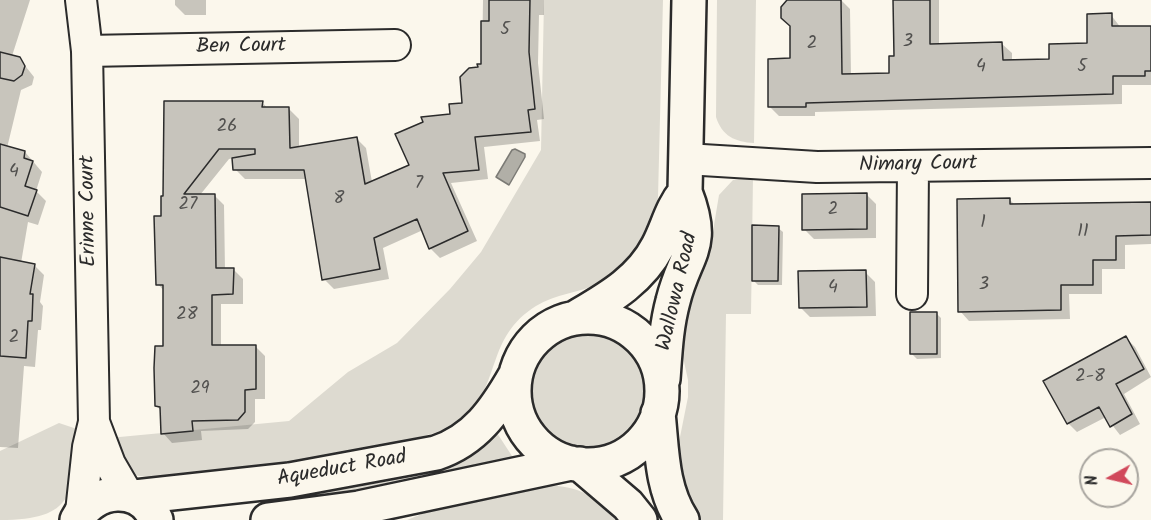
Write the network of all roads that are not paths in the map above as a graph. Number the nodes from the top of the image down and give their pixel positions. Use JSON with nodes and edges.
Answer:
{"nodes":[{"id":1,"x":81,"y":0,"type":"edge"},
{"id":2,"x":689,"y":0,"type":"edge"},
{"id":3,"x":395,"y":45,"type":"dead end"},
{"id":4,"x":87,"y":51,"type":"junction"},
{"id":5,"x":686,"y":159,"type":"junction"},
{"id":6,"x":1151,"y":163,"type":"edge"},
{"id":7,"x":913,"y":166,"type":"junction"},
{"id":8,"x":685,"y":192,"type":"junction"},
{"id":9,"x":912,"y":294,"type":"dead end"},
{"id":10,"x":574,"y":318,"type":"junction"},
{"id":11,"x":515,"y":376,"type":"junction"},
{"id":12,"x":660,"y":403,"type":"junction"},
{"id":13,"x":94,"y":422,"type":"junction"},
{"id":14,"x":575,"y":464,"type":"junction"},
{"id":15,"x":140,"y":504,"type":"edge"},
{"id":16,"x":78,"y":518,"type":"edge"},
{"id":17,"x":268,"y":520,"type":"edge"},
{"id":18,"x":640,"y":520,"type":"edge"},
{"id":19,"x":682,"y":520,"type":"edge"}],
"edges":[{"from":1,"to":4,"type":"street","name":"Erinne Court"},
{"from":2,"to":5,"type":"main road","name":"Wallowa Road"},
{"from":3,"to":4,"type":"street","name":"Ben Court"},
{"from":4,"to":13,"type":"street","name":"Erinne Court"},
{"from":5,"to":7,"type":"street","name":"Nimary Court"},
{"from":5,"to":8,"type":"main road","name":"Wallowa Road"},
{"from":6,"to":7,"type":"street","name":"Nimary Court"},
{"from":7,"to":9,"type":"street"},
{"from":8,"to":10,"type":"main road","name":"Wallowa Road"},
{"from":8,"to":12,"type":"main road","name":"Wallowa Road"},
{"from":10,"to":11,"type":"main road"},
{"from":10,"to":12,"type":"main road"},
{"from":11,"to":14,"type":"main road"},
{"from":11,"to":15,"type":"main road","name":"Aqueduct Road"},
{"from":12,"to":14,"type":"main road"},
{"from":12,"to":19,"type":"main road"},
{"from":13,"to":15,"type":"street","name":"Erinne Court"},
{"from":13,"to":16,"type":"street","name":"Erinne Court"},
{"from":14,"to":17,"type":"main road","name":"Aqueduct Road"},
{"from":14,"to":18,"type":"main road"},
{"from":15,"to":16,"type":"main road","name":"Aqueduct Road"}]}
